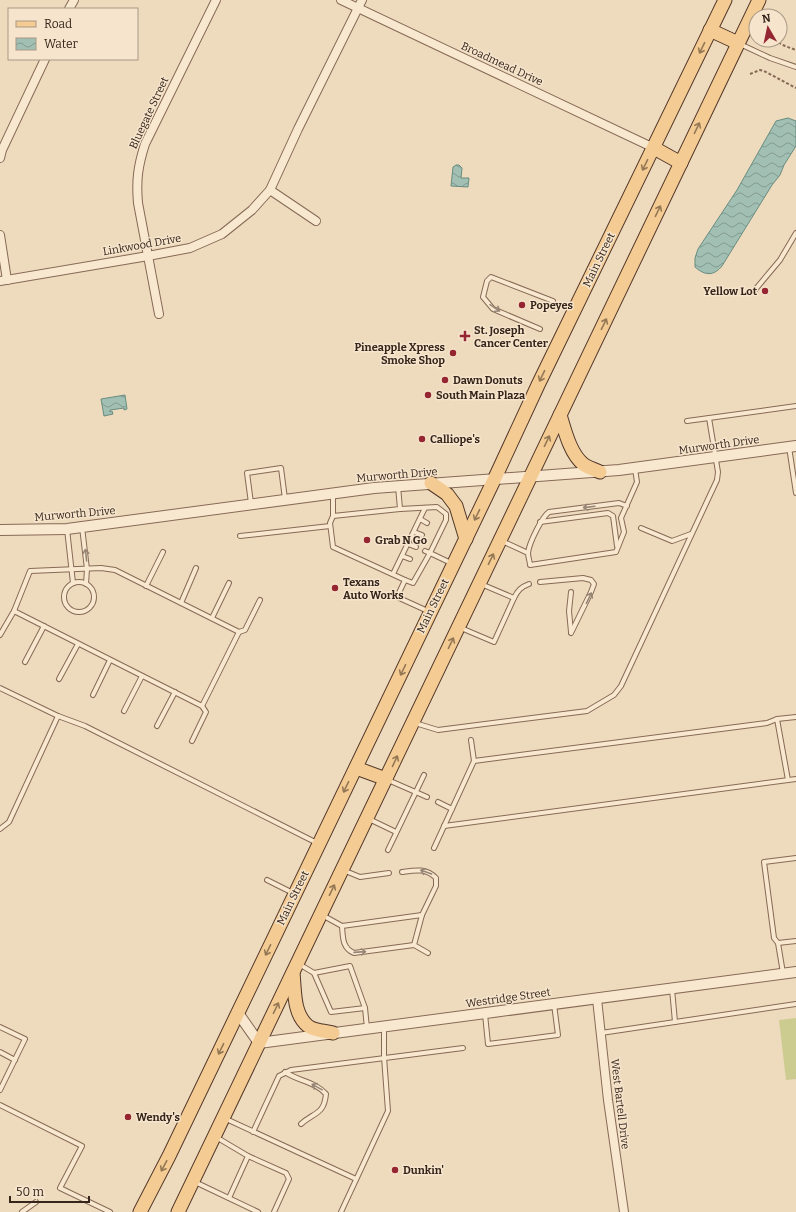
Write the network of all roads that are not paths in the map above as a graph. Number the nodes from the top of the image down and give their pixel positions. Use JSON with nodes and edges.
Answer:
{"nodes":[{"id":1,"x":216,"y":0,"type":"edge"},
{"id":2,"x":341,"y":0,"type":"edge"},
{"id":3,"x":362,"y":0,"type":"edge"},
{"id":4,"x":725,"y":0,"type":"edge"},
{"id":5,"x":759,"y":0,"type":"edge"},
{"id":6,"x":358,"y":8,"type":"junction"},
{"id":7,"x":710,"y":30,"type":"junction"},
{"id":8,"x":738,"y":43,"type":"junction"},
{"id":9,"x":45,"y":60,"type":"edge"},
{"id":10,"x":796,"y":67,"type":"edge"},
{"id":11,"x":654,"y":148,"type":"junction"},
{"id":12,"x":0,"y":158,"type":"edge"},
{"id":13,"x":681,"y":163,"type":"junction"},
{"id":14,"x":270,"y":190,"type":"junction"},
{"id":15,"x":316,"y":221,"type":"dead end"},
{"id":16,"x":796,"y":234,"type":"edge"},
{"id":17,"x":0,"y":235,"type":"edge"},
{"id":18,"x":148,"y":256,"type":"junction"},
{"id":19,"x":4,"y":280,"type":"edge"},
{"id":20,"x":754,"y":292,"type":"dead end"},
{"id":21,"x":553,"y":301,"type":"dead end"},
{"id":22,"x":159,"y":314,"type":"dead end"},
{"id":23,"x":540,"y":329,"type":"dead end"},
{"id":24,"x":796,"y":406,"type":"edge"},
{"id":25,"x":560,"y":415,"type":"junction"},
{"id":26,"x":709,"y":418,"type":"junction"},
{"id":27,"x":687,"y":421,"type":"dead end"},
{"id":28,"x":792,"y":446,"type":"edge"},
{"id":29,"x":716,"y":457,"type":"junction"},
{"id":30,"x":635,"y":468,"type":"junction"},
{"id":31,"x":600,"y":472,"type":"junction"},
{"id":32,"x":531,"y":476,"type":"junction"},
{"id":33,"x":494,"y":480,"type":"junction"},
{"id":34,"x":431,"y":483,"type":"junction"},
{"id":35,"x":398,"y":486,"type":"junction"},
{"id":36,"x":333,"y":493,"type":"junction"},
{"id":37,"x":796,"y":493,"type":"edge"},
{"id":38,"x":285,"y":499,"type":"junction"},
{"id":39,"x":251,"y":504,"type":"junction"},
{"id":40,"x":627,"y":506,"type":"junction"},
{"id":41,"x":425,"y":508,"type":"junction"},
{"id":42,"x":400,"y":509,"type":"junction"},
{"id":43,"x":333,"y":516,"type":"junction"},
{"id":44,"x":420,"y":519,"type":"junction"},
{"id":45,"x":428,"y":522,"type":"dead end"},
{"id":46,"x":540,"y":522,"type":"junction"},
{"id":47,"x":330,"y":526,"type":"junction"},
{"id":48,"x":82,"y":527,"type":"junction"},
{"id":49,"x":437,"y":527,"type":"dead end"},
{"id":50,"x":641,"y":528,"type":"dead end"},
{"id":51,"x":67,"y":529,"type":"junction"},
{"id":52,"x":442,"y":529,"type":"junction"},
{"id":53,"x":0,"y":530,"type":"edge"},
{"id":54,"x":414,"y":532,"type":"junction"},
{"id":55,"x":691,"y":534,"type":"junction"},
{"id":56,"x":240,"y":536,"type":"dead end"},
{"id":57,"x":422,"y":536,"type":"dead end"},
{"id":58,"x":431,"y":540,"type":"dead end"},
{"id":59,"x":466,"y":540,"type":"junction"},
{"id":60,"x":500,"y":540,"type":"junction"},
{"id":61,"x":436,"y":542,"type":"junction"},
{"id":62,"x":408,"y":544,"type":"junction"},
{"id":63,"x":416,"y":547,"type":"dead end"},
{"id":64,"x":618,"y":548,"type":"junction"},
{"id":65,"x":163,"y":552,"type":"dead end"},
{"id":66,"x":428,"y":552,"type":"junction"},
{"id":67,"x":528,"y":553,"type":"junction"},
{"id":68,"x":402,"y":556,"type":"junction"},
{"id":69,"x":410,"y":560,"type":"dead end"},
{"id":70,"x":454,"y":564,"type":"junction"},
{"id":71,"x":196,"y":568,"type":"dead end"},
{"id":72,"x":71,"y":569,"type":"junction"},
{"id":73,"x":87,"y":569,"type":"junction"},
{"id":74,"x":393,"y":574,"type":"junction"},
{"id":75,"x":405,"y":580,"type":"junction"},
{"id":76,"x":540,"y":582,"type":"dead end"},
{"id":77,"x":73,"y":583,"type":"junction"},
{"id":78,"x":229,"y":583,"type":"dead end"},
{"id":79,"x":479,"y":583,"type":"junction"},
{"id":80,"x":86,"y":584,"type":"junction"},
{"id":81,"x":529,"y":584,"type":"dead end"},
{"id":82,"x":146,"y":586,"type":"junction"},
{"id":83,"x":571,"y":592,"type":"dead end"},
{"id":84,"x":514,"y":598,"type":"junction"},
{"id":85,"x":260,"y":600,"type":"dead end"},
{"id":86,"x":180,"y":603,"type":"junction"},
{"id":87,"x":14,"y":611,"type":"junction"},
{"id":88,"x":431,"y":612,"type":"junction"},
{"id":89,"x":212,"y":618,"type":"junction"},
{"id":90,"x":44,"y":626,"type":"junction"},
{"id":91,"x":458,"y":627,"type":"junction"},
{"id":92,"x":240,"y":632,"type":"junction"},
{"id":93,"x":0,"y":635,"type":"edge"},
{"id":94,"x":78,"y":644,"type":"junction"},
{"id":95,"x":110,"y":660,"type":"junction"},
{"id":96,"x":25,"y":662,"type":"dead end"},
{"id":97,"x":142,"y":676,"type":"junction"},
{"id":98,"x":59,"y":679,"type":"dead end"},
{"id":99,"x":0,"y":688,"type":"edge"},
{"id":100,"x":175,"y":692,"type":"junction"},
{"id":101,"x":93,"y":695,"type":"dead end"},
{"id":102,"x":202,"y":706,"type":"junction"},
{"id":103,"x":124,"y":711,"type":"dead end"},
{"id":104,"x":58,"y":716,"type":"junction"},
{"id":105,"x":796,"y":717,"type":"edge"},
{"id":106,"x":777,"y":719,"type":"junction"},
{"id":107,"x":412,"y":723,"type":"junction"},
{"id":108,"x":157,"y":726,"type":"dead end"},
{"id":109,"x":472,"y":740,"type":"dead end"},
{"id":110,"x":192,"y":741,"type":"dead end"},
{"id":111,"x":474,"y":761,"type":"junction"},
{"id":112,"x":356,"y":768,"type":"junction"},
{"id":113,"x":424,"y":775,"type":"dead end"},
{"id":114,"x":796,"y":778,"type":"edge"},
{"id":115,"x":386,"y":779,"type":"junction"},
{"id":116,"x":788,"y":780,"type":"junction"},
{"id":117,"x":416,"y":792,"type":"junction"},
{"id":118,"x":427,"y":797,"type":"dead end"},
{"id":119,"x":438,"y":802,"type":"dead end"},
{"id":120,"x":452,"y":809,"type":"junction"},
{"id":121,"x":367,"y":818,"type":"junction"},
{"id":122,"x":444,"y":826,"type":"junction"},
{"id":123,"x":0,"y":829,"type":"edge"},
{"id":124,"x":396,"y":832,"type":"junction"},
{"id":125,"x":319,"y":844,"type":"junction"},
{"id":126,"x":434,"y":848,"type":"dead end"},
{"id":127,"x":388,"y":850,"type":"dead end"},
{"id":128,"x":796,"y":858,"type":"edge"},
{"id":129,"x":342,"y":870,"type":"junction"},
{"id":130,"x":402,"y":872,"type":"dead end"},
{"id":131,"x":389,"y":873,"type":"dead end"},
{"id":132,"x":268,"y":880,"type":"dead end"},
{"id":133,"x":295,"y":894,"type":"junction"},
{"id":134,"x":320,"y":915,"type":"junction"},
{"id":135,"x":422,"y":915,"type":"junction"},
{"id":136,"x":342,"y":926,"type":"junction"},
{"id":137,"x":796,"y":940,"type":"edge"},
{"id":138,"x":778,"y":943,"type":"junction"},
{"id":139,"x":414,"y":945,"type":"junction"},
{"id":140,"x":428,"y":953,"type":"dead end"},
{"id":141,"x":295,"y":968,"type":"junction"},
{"id":142,"x":796,"y":972,"type":"edge"},
{"id":143,"x":314,"y":973,"type":"junction"},
{"id":144,"x":783,"y":974,"type":"junction"},
{"id":145,"x":672,"y":989,"type":"junction"},
{"id":146,"x":597,"y":998,"type":"junction"},
{"id":147,"x":554,"y":1004,"type":"junction"},
{"id":148,"x":796,"y":1004,"type":"edge"},
{"id":149,"x":365,"y":1008,"type":"junction"},
{"id":150,"x":484,"y":1013,"type":"junction"},
{"id":151,"x":238,"y":1014,"type":"junction"},
{"id":152,"x":675,"y":1022,"type":"junction"},
{"id":153,"x":384,"y":1026,"type":"junction"},
{"id":154,"x":0,"y":1027,"type":"edge"},
{"id":155,"x":367,"y":1028,"type":"junction"},
{"id":156,"x":332,"y":1033,"type":"junction"},
{"id":157,"x":601,"y":1033,"type":"junction"},
{"id":158,"x":259,"y":1043,"type":"junction"},
{"id":159,"x":463,"y":1048,"type":"dead end"},
{"id":160,"x":0,"y":1052,"type":"edge"},
{"id":161,"x":384,"y":1057,"type":"junction"},
{"id":162,"x":15,"y":1060,"type":"junction"},
{"id":163,"x":285,"y":1072,"type":"junction"},
{"id":164,"x":0,"y":1078,"type":"edge"},
{"id":165,"x":5,"y":1080,"type":"junction"},
{"id":166,"x":0,"y":1090,"type":"edge"},
{"id":167,"x":0,"y":1105,"type":"edge"},
{"id":168,"x":224,"y":1117,"type":"junction"},
{"id":169,"x":301,"y":1124,"type":"dead end"},
{"id":170,"x":253,"y":1132,"type":"junction"},
{"id":171,"x":215,"y":1136,"type":"junction"},
{"id":172,"x":248,"y":1156,"type":"junction"},
{"id":173,"x":356,"y":1179,"type":"junction"},
{"id":174,"x":193,"y":1181,"type":"junction"},
{"id":175,"x":229,"y":1198,"type":"junction"},
{"id":176,"x":36,"y":1202,"type":"dead end"},
{"id":177,"x":22,"y":1212,"type":"edge"},
{"id":178,"x":110,"y":1212,"type":"edge"},
{"id":179,"x":140,"y":1212,"type":"edge"},
{"id":180,"x":178,"y":1212,"type":"edge"},
{"id":181,"x":258,"y":1212,"type":"edge"},
{"id":182,"x":274,"y":1212,"type":"edge"},
{"id":183,"x":341,"y":1212,"type":"edge"},
{"id":184,"x":624,"y":1212,"type":"edge"}],
"edges":[{"from":1,"to":18,"type":"street","name":"Bluegate Street"},
{"from":2,"to":6,"type":"street","name":"Broadmead Drive"},
{"from":3,"to":6,"type":"street","name":"Linkwood Drive"},
{"from":4,"to":7,"type":"main road","name":"Main Street"},
{"from":5,"to":8,"type":"main road"},
{"from":6,"to":11,"type":"street","name":"Broadmead Drive"},
{"from":6,"to":14,"type":"street","name":"Linkwood Drive"},
{"from":7,"to":8,"type":"main road"},
{"from":7,"to":11,"type":"main road","name":"Main Street","one_way":true},
{"from":8,"to":10,"type":"lane"},
{"from":13,"to":8,"type":"main road","one_way":true},
{"from":9,"to":12,"type":"street"},
{"from":11,"to":13,"type":"main road"},
{"from":11,"to":33,"type":"main road","name":"Main Street","one_way":true},
{"from":25,"to":13,"type":"main road","one_way":true},
{"from":14,"to":15,"type":"street"},
{"from":14,"to":18,"type":"street","name":"Linkwood Drive"},
{"from":16,"to":20,"type":"lane"},
{"from":17,"to":19,"type":"street"},
{"from":18,"to":19,"type":"street","name":"Linkwood Drive"},
{"from":18,"to":22,"type":"street","name":"Bluegate Street"},
{"from":21,"to":23,"type":"lane","one_way":true},
{"from":24,"to":26,"type":"lane"},
{"from":25,"to":31,"type":"main road"},
{"from":32,"to":25,"type":"main road","one_way":true},
{"from":26,"to":27,"type":"lane"},
{"from":26,"to":29,"type":"lane"},
{"from":28,"to":29,"type":"street","name":"Murworth Drive"},
{"from":28,"to":37,"type":"lane"},
{"from":29,"to":30,"type":"street","name":"Murworth Drive"},
{"from":29,"to":55,"type":"lane"},
{"from":30,"to":31,"type":"street","name":"Murworth Drive"},
{"from":30,"to":40,"type":"lane"},
{"from":31,"to":32,"type":"street","name":"Murworth Drive"},
{"from":32,"to":33,"type":"street","name":"Murworth Drive"},
{"from":32,"to":60,"type":"main road"},
{"from":33,"to":34,"type":"street","name":"Murworth Drive"},
{"from":33,"to":59,"type":"main road","name":"Main Street","one_way":true},
{"from":34,"to":35,"type":"street","name":"Murworth Drive"},
{"from":34,"to":59,"type":"main road"},
{"from":35,"to":36,"type":"street","name":"Murworth Drive"},
{"from":35,"to":42,"type":"lane"},
{"from":36,"to":38,"type":"street","name":"Murworth Drive"},
{"from":36,"to":43,"type":"lane"},
{"from":38,"to":39,"type":"street","name":"Murworth Drive"},
{"from":38,"to":39,"type":"lane"},
{"from":39,"to":48,"type":"street","name":"Murworth Drive"},
{"from":40,"to":46,"type":"lane","one_way":true},
{"from":40,"to":64,"type":"lane"},
{"from":41,"to":42,"type":"lane"},
{"from":41,"to":44,"type":"lane"},
{"from":41,"to":52,"type":"lane"},
{"from":42,"to":43,"type":"lane"},
{"from":43,"to":47,"type":"lane"},
{"from":44,"to":45,"type":"lane"},
{"from":44,"to":54,"type":"lane"},
{"from":46,"to":64,"type":"lane"},
{"from":46,"to":67,"type":"lane"},
{"from":47,"to":56,"type":"lane"},
{"from":47,"to":74,"type":"lane"},
{"from":48,"to":51,"type":"street","name":"Murworth Drive"},
{"from":73,"to":48,"type":"lane","one_way":true},
{"from":49,"to":52,"type":"lane"},
{"from":50,"to":55,"type":"lane"},
{"from":51,"to":53,"type":"street","name":"Murworth Drive"},
{"from":51,"to":72,"type":"lane"},
{"from":52,"to":61,"type":"lane"},
{"from":54,"to":57,"type":"lane"},
{"from":54,"to":62,"type":"lane"},
{"from":55,"to":107,"type":"lane"},
{"from":58,"to":61,"type":"lane"},
{"from":59,"to":70,"type":"main road","name":"Main Street"},
{"from":60,"to":67,"type":"lane"},
{"from":79,"to":60,"type":"main road","one_way":true},
{"from":61,"to":66,"type":"lane"},
{"from":62,"to":63,"type":"lane"},
{"from":62,"to":68,"type":"lane"},
{"from":64,"to":67,"type":"lane"},
{"from":65,"to":82,"type":"lane"},
{"from":66,"to":70,"type":"lane"},
{"from":66,"to":75,"type":"lane"},
{"from":68,"to":69,"type":"lane"},
{"from":68,"to":74,"type":"lane"},
{"from":70,"to":88,"type":"main road","name":"Main Street"},
{"from":71,"to":86,"type":"lane"},
{"from":72,"to":73,"type":"lane"},
{"from":72,"to":77,"type":"lane"},
{"from":72,"to":87,"type":"lane"},
{"from":73,"to":80,"type":"lane"},
{"from":73,"to":82,"type":"lane"},
{"from":74,"to":75,"type":"lane"},
{"from":75,"to":88,"type":"lane"},
{"from":83,"to":76,"type":"lane","one_way":true},
{"from":77,"to":80,"type":"lane"},
{"from":77,"to":80,"type":"lane"},
{"from":78,"to":89,"type":"lane"},
{"from":79,"to":84,"type":"lane"},
{"from":79,"to":91,"type":"main road"},
{"from":81,"to":84,"type":"lane"},
{"from":82,"to":86,"type":"lane"},
{"from":84,"to":91,"type":"lane"},
{"from":85,"to":92,"type":"lane"},
{"from":86,"to":89,"type":"lane"},
{"from":87,"to":90,"type":"lane"},
{"from":87,"to":93,"type":"lane"},
{"from":88,"to":112,"type":"main road","name":"Main Street","one_way":true},
{"from":89,"to":92,"type":"lane"},
{"from":90,"to":94,"type":"lane"},
{"from":90,"to":96,"type":"lane"},
{"from":107,"to":91,"type":"main road","one_way":true},
{"from":92,"to":102,"type":"lane"},
{"from":94,"to":95,"type":"lane"},
{"from":94,"to":98,"type":"lane"},
{"from":95,"to":97,"type":"lane"},
{"from":95,"to":101,"type":"lane"},
{"from":97,"to":100,"type":"lane"},
{"from":97,"to":103,"type":"lane"},
{"from":99,"to":104,"type":"lane"},
{"from":100,"to":102,"type":"lane"},
{"from":100,"to":108,"type":"lane"},
{"from":102,"to":110,"type":"lane"},
{"from":104,"to":123,"type":"lane"},
{"from":104,"to":125,"type":"lane"},
{"from":105,"to":106,"type":"lane"},
{"from":106,"to":111,"type":"lane"},
{"from":106,"to":116,"type":"lane"},
{"from":115,"to":107,"type":"main road","one_way":true},
{"from":109,"to":111,"type":"lane"},
{"from":111,"to":120,"type":"lane"},
{"from":112,"to":115,"type":"main road"},
{"from":112,"to":125,"type":"main road","name":"Main Street","one_way":true},
{"from":113,"to":117,"type":"lane"},
{"from":114,"to":116,"type":"lane"},
{"from":115,"to":117,"type":"lane"},
{"from":115,"to":121,"type":"main road"},
{"from":116,"to":122,"type":"lane"},
{"from":117,"to":118,"type":"lane"},
{"from":117,"to":124,"type":"lane"},
{"from":119,"to":120,"type":"lane"},
{"from":120,"to":122,"type":"lane"},
{"from":121,"to":124,"type":"lane"},
{"from":121,"to":129,"type":"main road"},
{"from":122,"to":126,"type":"lane"},
{"from":124,"to":127,"type":"lane"},
{"from":125,"to":133,"type":"main road","name":"Main Street"},
{"from":128,"to":138,"type":"lane"},
{"from":129,"to":131,"type":"lane"},
{"from":134,"to":129,"type":"main road","one_way":true},
{"from":135,"to":130,"type":"lane","one_way":true},
{"from":132,"to":133,"type":"lane"},
{"from":133,"to":151,"type":"main road","name":"Main Street","one_way":true},
{"from":134,"to":136,"type":"lane"},
{"from":134,"to":141,"type":"main road"},
{"from":135,"to":136,"type":"lane"},
{"from":135,"to":139,"type":"lane"},
{"from":136,"to":139,"type":"lane","one_way":true},
{"from":137,"to":138,"type":"lane"},
{"from":138,"to":144,"type":"lane"},
{"from":139,"to":140,"type":"lane"},
{"from":141,"to":143,"type":"lane"},
{"from":141,"to":156,"type":"main road"},
{"from":158,"to":141,"type":"main road","one_way":true},
{"from":142,"to":144,"type":"street","name":"Westridge Street"},
{"from":143,"to":149,"type":"lane"},
{"from":143,"to":149,"type":"lane"},
{"from":144,"to":145,"type":"street","name":"Westridge Street"},
{"from":145,"to":146,"type":"street","name":"Westridge Street"},
{"from":145,"to":152,"type":"lane"},
{"from":146,"to":147,"type":"street","name":"Westridge Street"},
{"from":146,"to":157,"type":"street","name":"West Bartell Drive"},
{"from":147,"to":150,"type":"street","name":"Westridge Street"},
{"from":147,"to":150,"type":"lane"},
{"from":148,"to":152,"type":"lane"},
{"from":149,"to":155,"type":"lane"},
{"from":150,"to":153,"type":"street","name":"Westridge Street"},
{"from":151,"to":158,"type":"street"},
{"from":151,"to":179,"type":"main road","name":"Main Street","one_way":true},
{"from":152,"to":157,"type":"lane"},
{"from":153,"to":155,"type":"street","name":"Westridge Street"},
{"from":153,"to":161,"type":"lane"},
{"from":154,"to":162,"type":"lane"},
{"from":155,"to":156,"type":"street","name":"Westridge Street"},
{"from":156,"to":158,"type":"street","name":"Westridge Street"},
{"from":157,"to":184,"type":"street","name":"West Bartell Drive"},
{"from":158,"to":168,"type":"main road"},
{"from":159,"to":161,"type":"lane"},
{"from":160,"to":162,"type":"lane"},
{"from":161,"to":163,"type":"lane"},
{"from":161,"to":173,"type":"lane"},
{"from":162,"to":165,"type":"lane"},
{"from":169,"to":163,"type":"lane","one_way":true},
{"from":163,"to":170,"type":"lane"},
{"from":164,"to":165,"type":"lane"},
{"from":165,"to":166,"type":"lane"},
{"from":167,"to":178,"type":"lane"},
{"from":168,"to":170,"type":"lane"},
{"from":168,"to":171,"type":"main road"},
{"from":170,"to":173,"type":"lane"},
{"from":171,"to":172,"type":"lane"},
{"from":171,"to":174,"type":"main road"},
{"from":172,"to":175,"type":"lane"},
{"from":172,"to":182,"type":"lane"},
{"from":173,"to":183,"type":"lane"},
{"from":174,"to":175,"type":"lane"},
{"from":174,"to":180,"type":"main road"},
{"from":175,"to":181,"type":"lane"},
{"from":176,"to":177,"type":"lane"}]}
